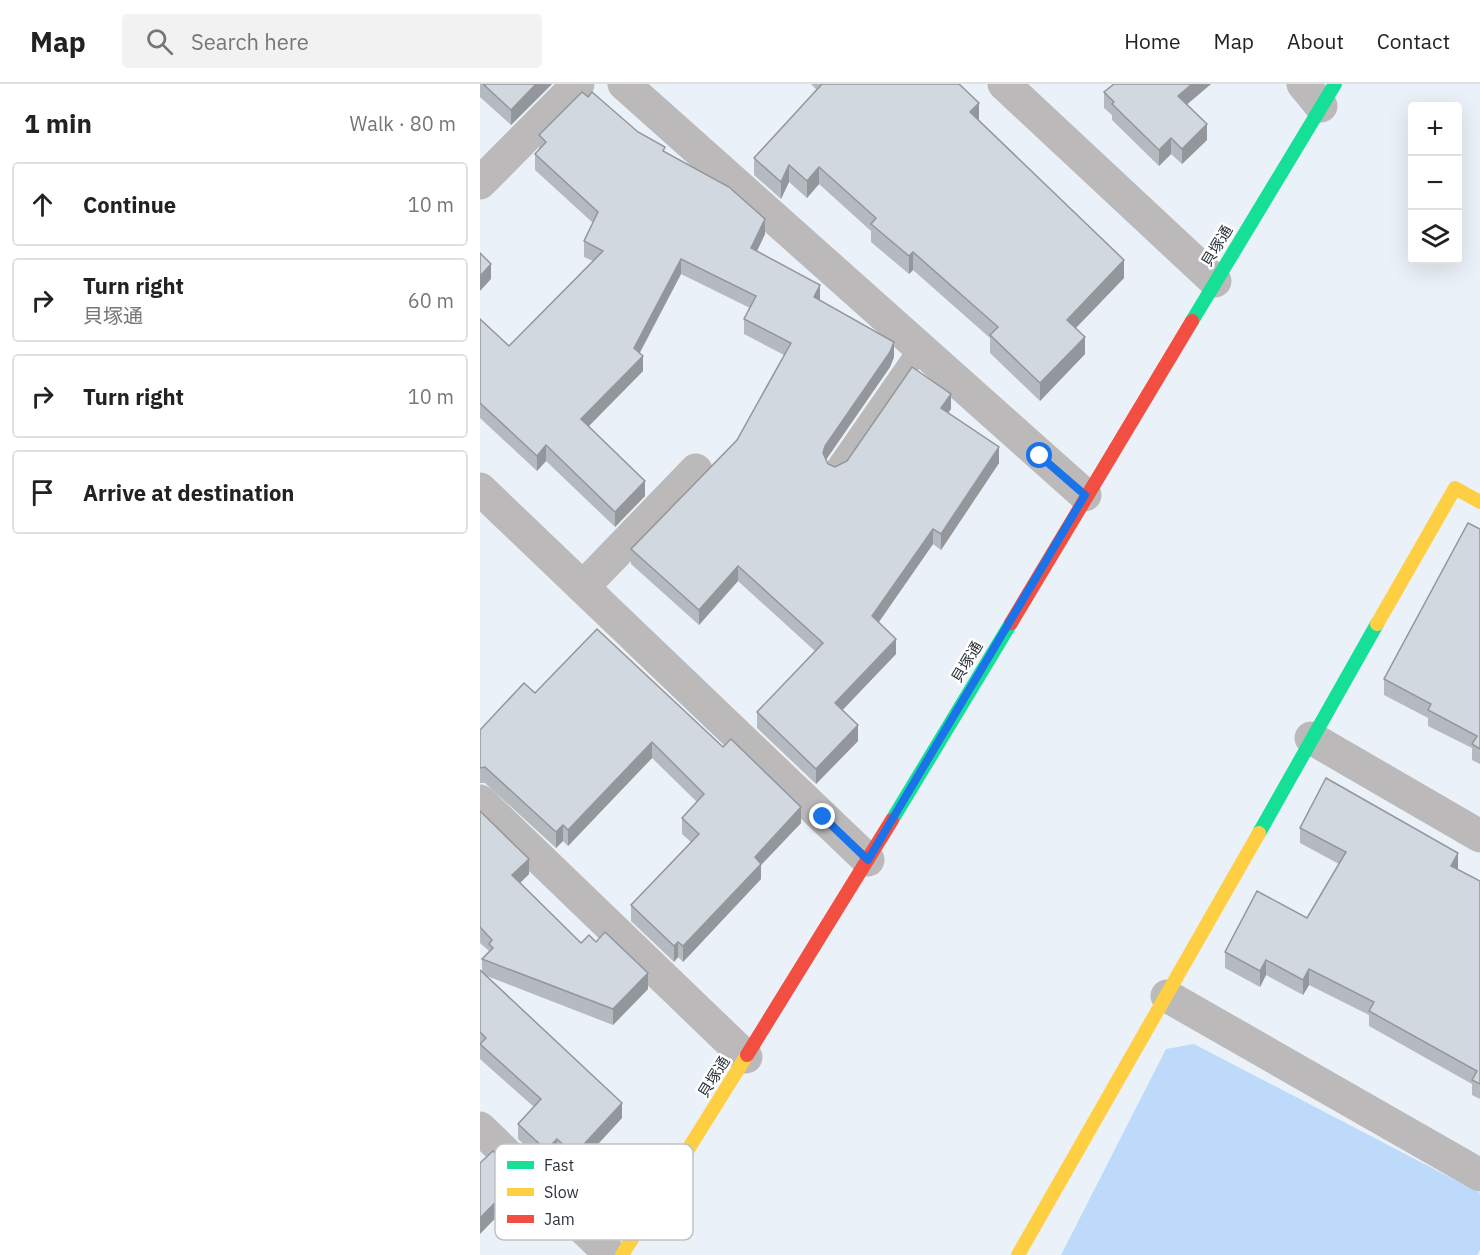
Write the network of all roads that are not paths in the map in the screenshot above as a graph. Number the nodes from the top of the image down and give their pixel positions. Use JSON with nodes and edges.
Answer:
{"nodes":[{"id":1,"x":578,"y":84,"type":"edge"},
{"id":2,"x":625,"y":84,"type":"edge"},
{"id":3,"x":1004,"y":84,"type":"edge"},
{"id":4,"x":1320,"y":91,"type":"edge"},
{"id":5,"x":481,"y":180,"type":"edge"},
{"id":6,"x":1215,"y":281,"type":"junction"},
{"id":7,"x":920,"y":348,"type":"junction"},
{"id":8,"x":836,"y":469,"type":"edge"},
{"id":9,"x":696,"y":470,"type":"dead end"},
{"id":10,"x":480,"y":489,"type":"edge"},
{"id":11,"x":1085,"y":495,"type":"junction"},
{"id":12,"x":1480,"y":502,"type":"edge"},
{"id":13,"x":583,"y":587,"type":"junction"},
{"id":14,"x":1311,"y":738,"type":"junction"},
{"id":15,"x":480,"y":801,"type":"edge"},
{"id":16,"x":1480,"y":836,"type":"edge"},
{"id":17,"x":868,"y":860,"type":"junction"},
{"id":18,"x":1167,"y":996,"type":"junction"},
{"id":19,"x":746,"y":1057,"type":"junction"},
{"id":20,"x":480,"y":1128,"type":"edge"},
{"id":21,"x":497,"y":1144,"type":"edge"},
{"id":22,"x":692,"y":1144,"type":"edge"},
{"id":23,"x":1480,"y":1175,"type":"edge"},
{"id":24,"x":596,"y":1240,"type":"edge"},
{"id":25,"x":631,"y":1240,"type":"edge"},
{"id":26,"x":611,"y":1255,"type":"edge"},
{"id":27,"x":622,"y":1255,"type":"edge"},
{"id":28,"x":1018,"y":1255,"type":"edge"}],
"edges":[{"from":1,"to":5,"type":"street"},
{"from":2,"to":7,"type":"street"},
{"from":3,"to":6,"type":"street"},
{"from":4,"to":6,"type":"street","name":"貝塚通"},
{"from":6,"to":11,"type":"street","name":"貝塚通"},
{"from":7,"to":8,"type":"lane"},
{"from":7,"to":11,"type":"street"},
{"from":9,"to":13,"type":"street"},
{"from":10,"to":13,"type":"street"},
{"from":11,"to":17,"type":"street","name":"貝塚通"},
{"from":12,"to":14,"type":"street"},
{"from":13,"to":17,"type":"street"},
{"from":14,"to":16,"type":"street"},
{"from":14,"to":18,"type":"street"},
{"from":15,"to":19,"type":"street"},
{"from":17,"to":19,"type":"street","name":"貝塚通"},
{"from":18,"to":23,"type":"street"},
{"from":18,"to":28,"type":"street"},
{"from":19,"to":22,"type":"street","name":"貝塚通"},
{"from":20,"to":21,"type":"street"},
{"from":24,"to":26,"type":"street"},
{"from":25,"to":27,"type":"street","name":"貝塚通"}]}
